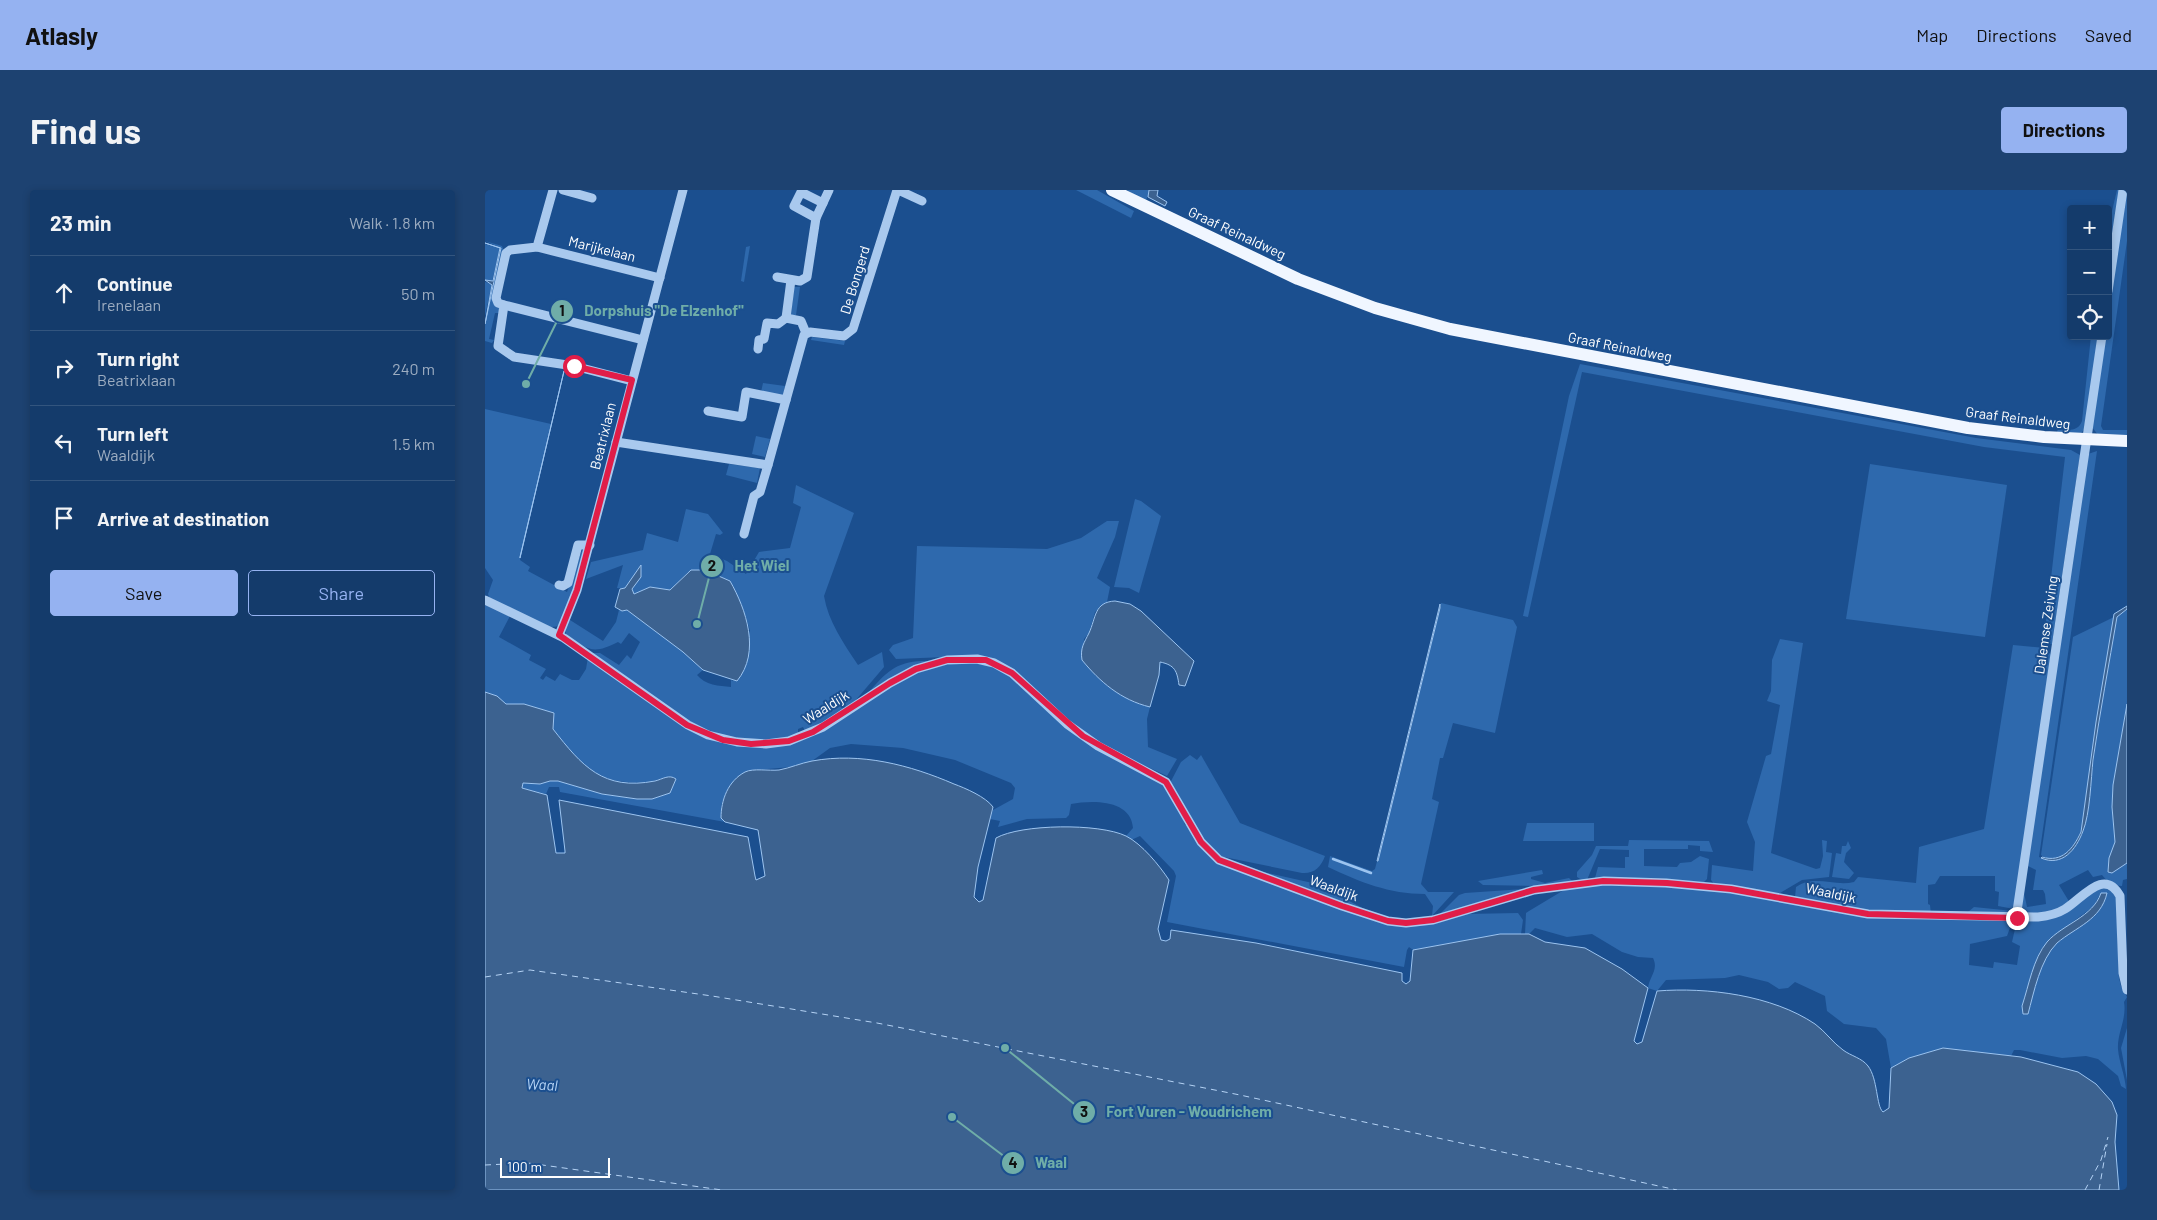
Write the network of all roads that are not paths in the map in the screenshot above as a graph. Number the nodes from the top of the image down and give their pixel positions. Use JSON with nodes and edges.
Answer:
{"nodes":[{"id":1,"x":553,"y":190,"type":"edge"},
{"id":2,"x":563,"y":190,"type":"edge"},
{"id":3,"x":683,"y":190,"type":"edge"},
{"id":4,"x":829,"y":190,"type":"edge"},
{"id":5,"x":897,"y":190,"type":"edge"},
{"id":6,"x":1112,"y":190,"type":"edge"},
{"id":7,"x":2123,"y":190,"type":"edge"},
{"id":8,"x":1127,"y":194,"type":"edge"},
{"id":9,"x":592,"y":198,"type":"dead end"},
{"id":10,"x":922,"y":201,"type":"dead end"},
{"id":11,"x":823,"y":203,"type":"junction"},
{"id":12,"x":816,"y":218,"type":"junction"},
{"id":13,"x":537,"y":247,"type":"junction"},
{"id":14,"x":2112,"y":264,"type":"edge"},
{"id":15,"x":777,"y":277,"type":"dead end"},
{"id":16,"x":660,"y":278,"type":"junction"},
{"id":17,"x":791,"y":280,"type":"junction"},
{"id":18,"x":505,"y":306,"type":"junction"},
{"id":19,"x":786,"y":318,"type":"junction"},
{"id":20,"x":806,"y":333,"type":"junction"},
{"id":21,"x":643,"y":340,"type":"junction"},
{"id":22,"x":2100,"y":340,"type":"edge"},
{"id":23,"x":758,"y":349,"type":"dead end"},
{"id":24,"x":632,"y":380,"type":"junction"},
{"id":25,"x":786,"y":400,"type":"junction"},
{"id":26,"x":708,"y":411,"type":"dead end"},
{"id":27,"x":2086,"y":441,"type":"junction"},
{"id":28,"x":2127,"y":441,"type":"edge"},
{"id":29,"x":616,"y":442,"type":"junction"},
{"id":30,"x":768,"y":465,"type":"junction"},
{"id":31,"x":744,"y":534,"type":"dead end"},
{"id":32,"x":589,"y":545,"type":"junction"},
{"id":33,"x":559,"y":585,"type":"dead end"},
{"id":34,"x":485,"y":600,"type":"edge"},
{"id":35,"x":559,"y":635,"type":"junction"},
{"id":36,"x":2017,"y":918,"type":"junction"},
{"id":37,"x":2127,"y":990,"type":"edge"}],
"edges":[{"from":1,"to":13,"type":"street"},
{"from":2,"to":9,"type":"street"},
{"from":3,"to":16,"type":"street","name":"Beatrixlaan"},
{"from":4,"to":11,"type":"street"},
{"from":5,"to":10,"type":"street"},
{"from":5,"to":20,"type":"street","name":"De Bongerd"},
{"from":6,"to":8,"type":"main road","name":"Graaf Reinaldweg"},
{"from":7,"to":14,"type":"street"},
{"from":8,"to":27,"type":"main road","name":"Graaf Reinaldweg"},
{"from":11,"to":12,"type":"street"},
{"from":11,"to":12,"type":"street"},
{"from":12,"to":17,"type":"street"},
{"from":13,"to":16,"type":"street","name":"Marijkelaan"},
{"from":13,"to":18,"type":"street"},
{"from":15,"to":17,"type":"street"},
{"from":16,"to":21,"type":"street","name":"Beatrixlaan"},
{"from":17,"to":19,"type":"street"},
{"from":18,"to":21,"type":"street"},
{"from":18,"to":24,"type":"street"},
{"from":19,"to":20,"type":"street"},
{"from":19,"to":23,"type":"street"},
{"from":20,"to":25,"type":"street"},
{"from":21,"to":24,"type":"street","name":"Beatrixlaan"},
{"from":22,"to":27,"type":"street","name":"Dalemse Zeiving"},
{"from":24,"to":29,"type":"street","name":"Beatrixlaan"},
{"from":25,"to":26,"type":"street"},
{"from":25,"to":30,"type":"street"},
{"from":27,"to":28,"type":"main road","name":"Graaf Reinaldweg"},
{"from":27,"to":36,"type":"street","name":"Dalemse Zeiving"},
{"from":29,"to":30,"type":"street"},
{"from":29,"to":32,"type":"street","name":"Beatrixlaan"},
{"from":30,"to":31,"type":"street"},
{"from":32,"to":33,"type":"street"},
{"from":32,"to":35,"type":"street","name":"Beatrixlaan"},
{"from":34,"to":35,"type":"street","name":"Waaldijk"},
{"from":35,"to":36,"type":"street","name":"Waaldijk"},
{"from":36,"to":37,"type":"street","name":"Waaldijk"}]}
